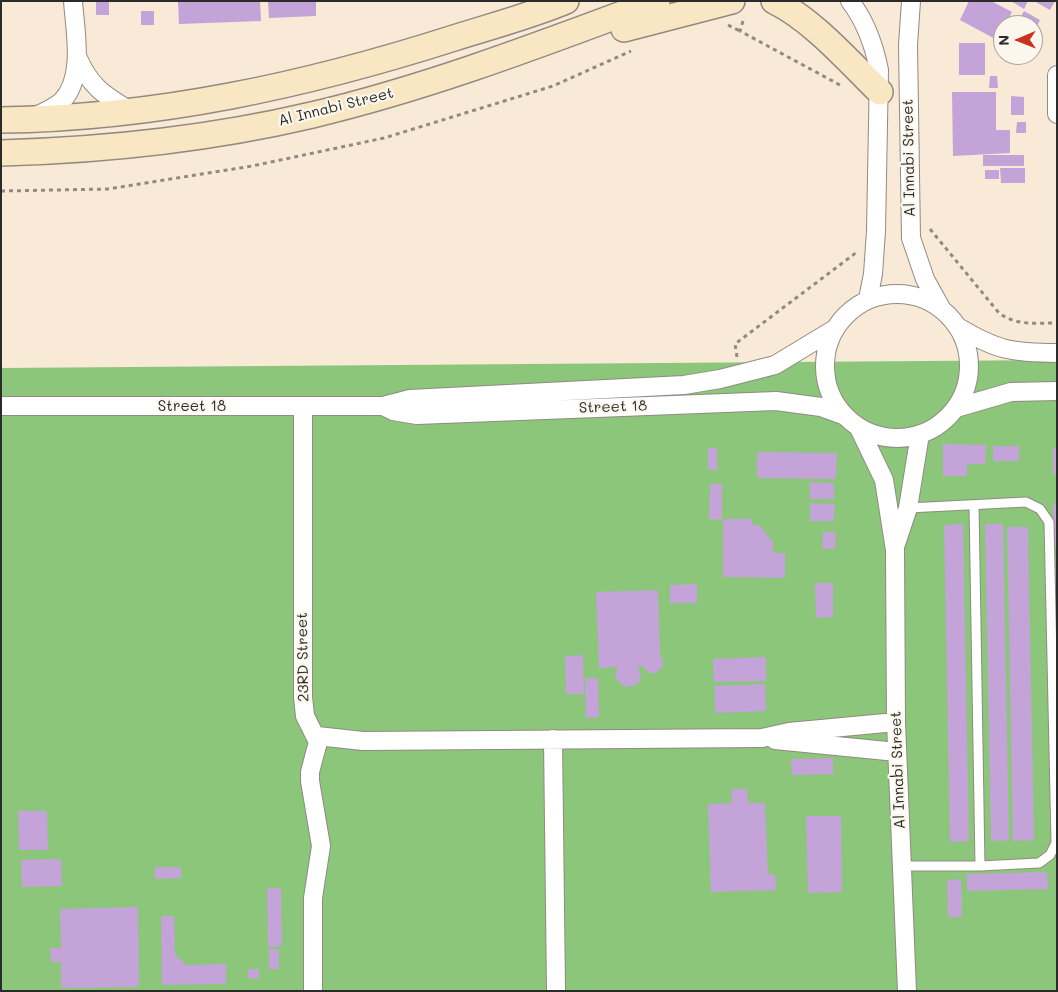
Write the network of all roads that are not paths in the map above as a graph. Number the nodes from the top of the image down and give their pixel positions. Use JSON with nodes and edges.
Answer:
{"nodes":[{"id":1,"x":74,"y":1,"type":"edge"},
{"id":2,"x":566,"y":1,"type":"edge"},
{"id":3,"x":657,"y":1,"type":"edge"},
{"id":4,"x":774,"y":1,"type":"edge"},
{"id":5,"x":850,"y":1,"type":"edge"},
{"id":6,"x":912,"y":1,"type":"edge"},
{"id":7,"x":733,"y":13,"type":"edge"},
{"id":8,"x":560,"y":37,"type":"junction"},
{"id":9,"x":77,"y":55,"type":"junction"},
{"id":10,"x":1057,"y":75,"type":"edge"},
{"id":11,"x":880,"y":92,"type":"junction"},
{"id":12,"x":132,"y":112,"type":"junction"},
{"id":13,"x":1057,"y":114,"type":"edge"},
{"id":14,"x":1,"y":120,"type":"edge"},
{"id":15,"x":27,"y":120,"type":"junction"},
{"id":16,"x":1,"y":153,"type":"edge"},
{"id":17,"x":868,"y":299,"type":"junction"},
{"id":18,"x":942,"y":308,"type":"junction"},
{"id":19,"x":958,"y":327,"type":"junction"},
{"id":20,"x":833,"y":330,"type":"junction"},
{"id":21,"x":1057,"y":353,"type":"edge"},
{"id":22,"x":1057,"y":391,"type":"edge"},
{"id":23,"x":1,"y":406,"type":"edge"},
{"id":24,"x":383,"y":406,"type":"junction"},
{"id":25,"x":303,"y":407,"type":"junction"},
{"id":26,"x":956,"y":408,"type":"junction"},
{"id":27,"x":843,"y":415,"type":"junction"},
{"id":28,"x":859,"y":428,"type":"junction"},
{"id":29,"x":920,"y":434,"type":"junction"},
{"id":30,"x":974,"y":505,"type":"junction"},
{"id":31,"x":908,"y":508,"type":"junction"},
{"id":32,"x":894,"y":550,"type":"junction"},
{"id":33,"x":896,"y":722,"type":"junction"},
{"id":34,"x":317,"y":736,"type":"junction"},
{"id":35,"x":762,"y":738,"type":"junction"},
{"id":36,"x":553,"y":739,"type":"junction"},
{"id":37,"x":897,"y":752,"type":"junction"},
{"id":38,"x":902,"y":866,"type":"junction"},
{"id":39,"x":980,"y":866,"type":"junction"},
{"id":40,"x":313,"y":991,"type":"edge"},
{"id":41,"x":556,"y":991,"type":"edge"},
{"id":42,"x":907,"y":991,"type":"edge"}],
"edges":[{"from":1,"to":9,"type":"street"},
{"from":2,"to":12,"type":"street"},
{"from":3,"to":8,"type":"street","name":"Al Innabi Street"},
{"from":4,"to":11,"type":"street"},
{"from":5,"to":11,"type":"street","name":"Al Innabi Street"},
{"from":6,"to":18,"type":"street","name":"Al Innabi Street"},
{"from":7,"to":8,"type":"street"},
{"from":8,"to":16,"type":"street","name":"Al Innabi Street"},
{"from":9,"to":12,"type":"street"},
{"from":9,"to":15,"type":"street"},
{"from":10,"to":13,"type":"street"},
{"from":11,"to":17,"type":"street","name":"Al Innabi Street"},
{"from":12,"to":15,"type":"street"},
{"from":14,"to":15,"type":"street"},
{"from":17,"to":18,"type":"street"},
{"from":17,"to":20,"type":"street"},
{"from":18,"to":19,"type":"street"},
{"from":19,"to":21,"type":"street"},
{"from":19,"to":26,"type":"street"},
{"from":20,"to":24,"type":"street","name":"Street 18"},
{"from":20,"to":27,"type":"street"},
{"from":22,"to":26,"type":"street"},
{"from":23,"to":25,"type":"street","name":"Street 18"},
{"from":24,"to":25,"type":"street","name":"Street 18"},
{"from":24,"to":27,"type":"street","name":"Street 18"},
{"from":25,"to":34,"type":"street","name":"23RD Street"},
{"from":26,"to":29,"type":"street"},
{"from":27,"to":28,"type":"street"},
{"from":28,"to":29,"type":"street"},
{"from":28,"to":32,"type":"street","name":"Al Innabi Street"},
{"from":29,"to":31,"type":"street","name":"Al Innabi Street"},
{"from":30,"to":31,"type":"lane"},
{"from":30,"to":39,"type":"lane"},
{"from":30,"to":39,"type":"lane"},
{"from":31,"to":32,"type":"street","name":"Al Innabi Street"},
{"from":32,"to":33,"type":"street","name":"Al Innabi Street"},
{"from":33,"to":35,"type":"street"},
{"from":33,"to":37,"type":"street","name":"Al Innabi Street"},
{"from":34,"to":36,"type":"street"},
{"from":34,"to":40,"type":"street"},
{"from":35,"to":36,"type":"street"},
{"from":35,"to":37,"type":"street"},
{"from":36,"to":41,"type":"street"},
{"from":37,"to":38,"type":"street","name":"Al Innabi Street"},
{"from":38,"to":39,"type":"lane"},
{"from":38,"to":42,"type":"street","name":"Al Innabi Street"}]}
